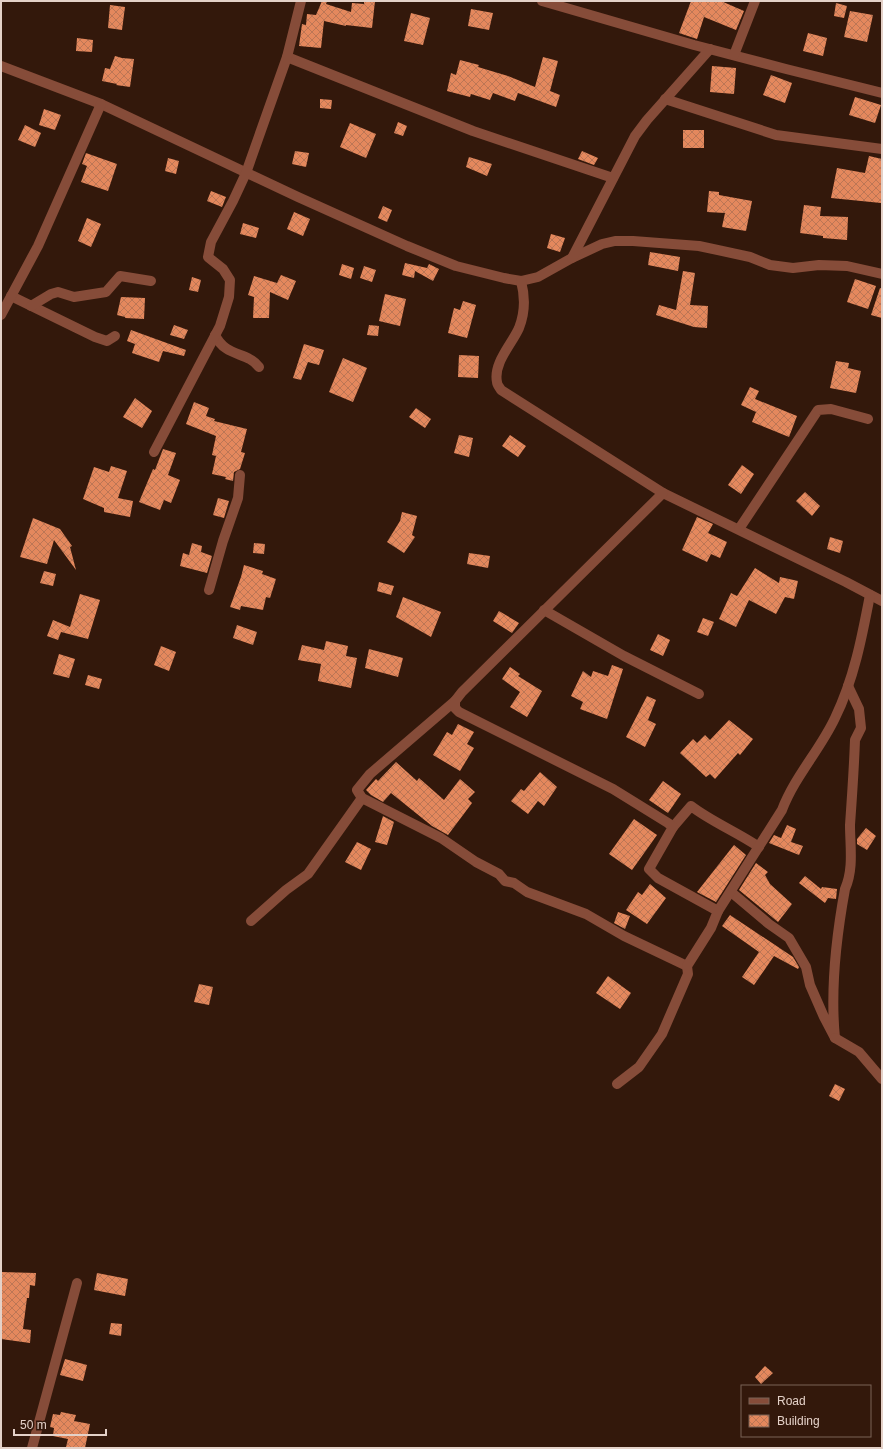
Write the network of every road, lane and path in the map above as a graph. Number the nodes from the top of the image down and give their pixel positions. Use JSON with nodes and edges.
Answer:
{"nodes":[{"id":1,"x":301,"y":1,"type":"edge"},
{"id":2,"x":542,"y":1,"type":"edge"},
{"id":3,"x":756,"y":1,"type":"edge"},
{"id":4,"x":710,"y":49,"type":"junction"},
{"id":5,"x":734,"y":55,"type":"junction"},
{"id":6,"x":287,"y":57,"type":"junction"},
{"id":7,"x":1,"y":66,"type":"edge"},
{"id":8,"x":882,"y":93,"type":"edge"},
{"id":9,"x":665,"y":99,"type":"junction"},
{"id":10,"x":101,"y":104,"type":"junction"},
{"id":11,"x":882,"y":149,"type":"edge"},
{"id":12,"x":246,"y":172,"type":"junction"},
{"id":13,"x":613,"y":178,"type":"junction"},
{"id":14,"x":572,"y":258,"type":"junction"},
{"id":15,"x":882,"y":274,"type":"edge"},
{"id":16,"x":151,"y":281,"type":"dead end"},
{"id":17,"x":521,"y":281,"type":"junction"},
{"id":18,"x":11,"y":296,"type":"junction"},
{"id":19,"x":32,"y":306,"type":"junction"},
{"id":20,"x":1,"y":315,"type":"edge"},
{"id":21,"x":215,"y":335,"type":"junction"},
{"id":22,"x":115,"y":336,"type":"dead end"},
{"id":23,"x":259,"y":367,"type":"dead end"},
{"id":24,"x":868,"y":419,"type":"dead end"},
{"id":25,"x":154,"y":452,"type":"dead end"},
{"id":26,"x":240,"y":475,"type":"dead end"},
{"id":27,"x":663,"y":492,"type":"junction"},
{"id":28,"x":738,"y":529,"type":"junction"},
{"id":29,"x":209,"y":590,"type":"dead end"},
{"id":30,"x":870,"y":595,"type":"junction"},
{"id":31,"x":882,"y":601,"type":"edge"},
{"id":32,"x":544,"y":610,"type":"junction"},
{"id":33,"x":848,"y":686,"type":"junction"},
{"id":34,"x":699,"y":694,"type":"dead end"},
{"id":35,"x":455,"y":701,"type":"junction"},
{"id":36,"x":362,"y":798,"type":"junction"},
{"id":37,"x":673,"y":827,"type":"junction"},
{"id":38,"x":759,"y":847,"type":"junction"},
{"id":39,"x":731,"y":892,"type":"junction"},
{"id":40,"x":718,"y":911,"type":"junction"},
{"id":41,"x":251,"y":921,"type":"dead end"},
{"id":42,"x":687,"y":966,"type":"junction"},
{"id":43,"x":835,"y":1038,"type":"junction"},
{"id":44,"x":882,"y":1080,"type":"edge"},
{"id":45,"x":617,"y":1084,"type":"dead end"},
{"id":46,"x":77,"y":1283,"type":"dead end"},
{"id":47,"x":32,"y":1448,"type":"edge"}],
"edges":[{"from":1,"to":6,"type":"street"},
{"from":2,"to":4,"type":"street"},
{"from":3,"to":5,"type":"street"},
{"from":4,"to":5,"type":"street"},
{"from":4,"to":9,"type":"street"},
{"from":5,"to":8,"type":"street"},
{"from":6,"to":12,"type":"street"},
{"from":6,"to":13,"type":"street"},
{"from":7,"to":10,"type":"street"},
{"from":9,"to":11,"type":"street"},
{"from":9,"to":13,"type":"street"},
{"from":10,"to":12,"type":"street"},
{"from":10,"to":18,"type":"street"},
{"from":12,"to":17,"type":"street"},
{"from":12,"to":21,"type":"street"},
{"from":13,"to":14,"type":"street"},
{"from":14,"to":15,"type":"street"},
{"from":14,"to":17,"type":"street"},
{"from":16,"to":19,"type":"street"},
{"from":17,"to":27,"type":"street"},
{"from":18,"to":19,"type":"street"},
{"from":18,"to":20,"type":"street"},
{"from":19,"to":22,"type":"street"},
{"from":21,"to":23,"type":"street"},
{"from":21,"to":25,"type":"street"},
{"from":24,"to":28,"type":"street"},
{"from":26,"to":29,"type":"street"},
{"from":27,"to":28,"type":"street"},
{"from":27,"to":32,"type":"street"},
{"from":28,"to":30,"type":"street"},
{"from":30,"to":31,"type":"street"},
{"from":30,"to":33,"type":"street"},
{"from":32,"to":34,"type":"street"},
{"from":32,"to":35,"type":"street"},
{"from":33,"to":38,"type":"street"},
{"from":33,"to":43,"type":"street"},
{"from":35,"to":36,"type":"street"},
{"from":35,"to":37,"type":"street"},
{"from":36,"to":41,"type":"street"},
{"from":36,"to":42,"type":"street"},
{"from":37,"to":38,"type":"street"},
{"from":37,"to":40,"type":"street"},
{"from":38,"to":39,"type":"street"},
{"from":39,"to":40,"type":"street"},
{"from":39,"to":43,"type":"street"},
{"from":40,"to":42,"type":"street"},
{"from":42,"to":45,"type":"street"},
{"from":43,"to":44,"type":"street"},
{"from":46,"to":47,"type":"street"}]}
